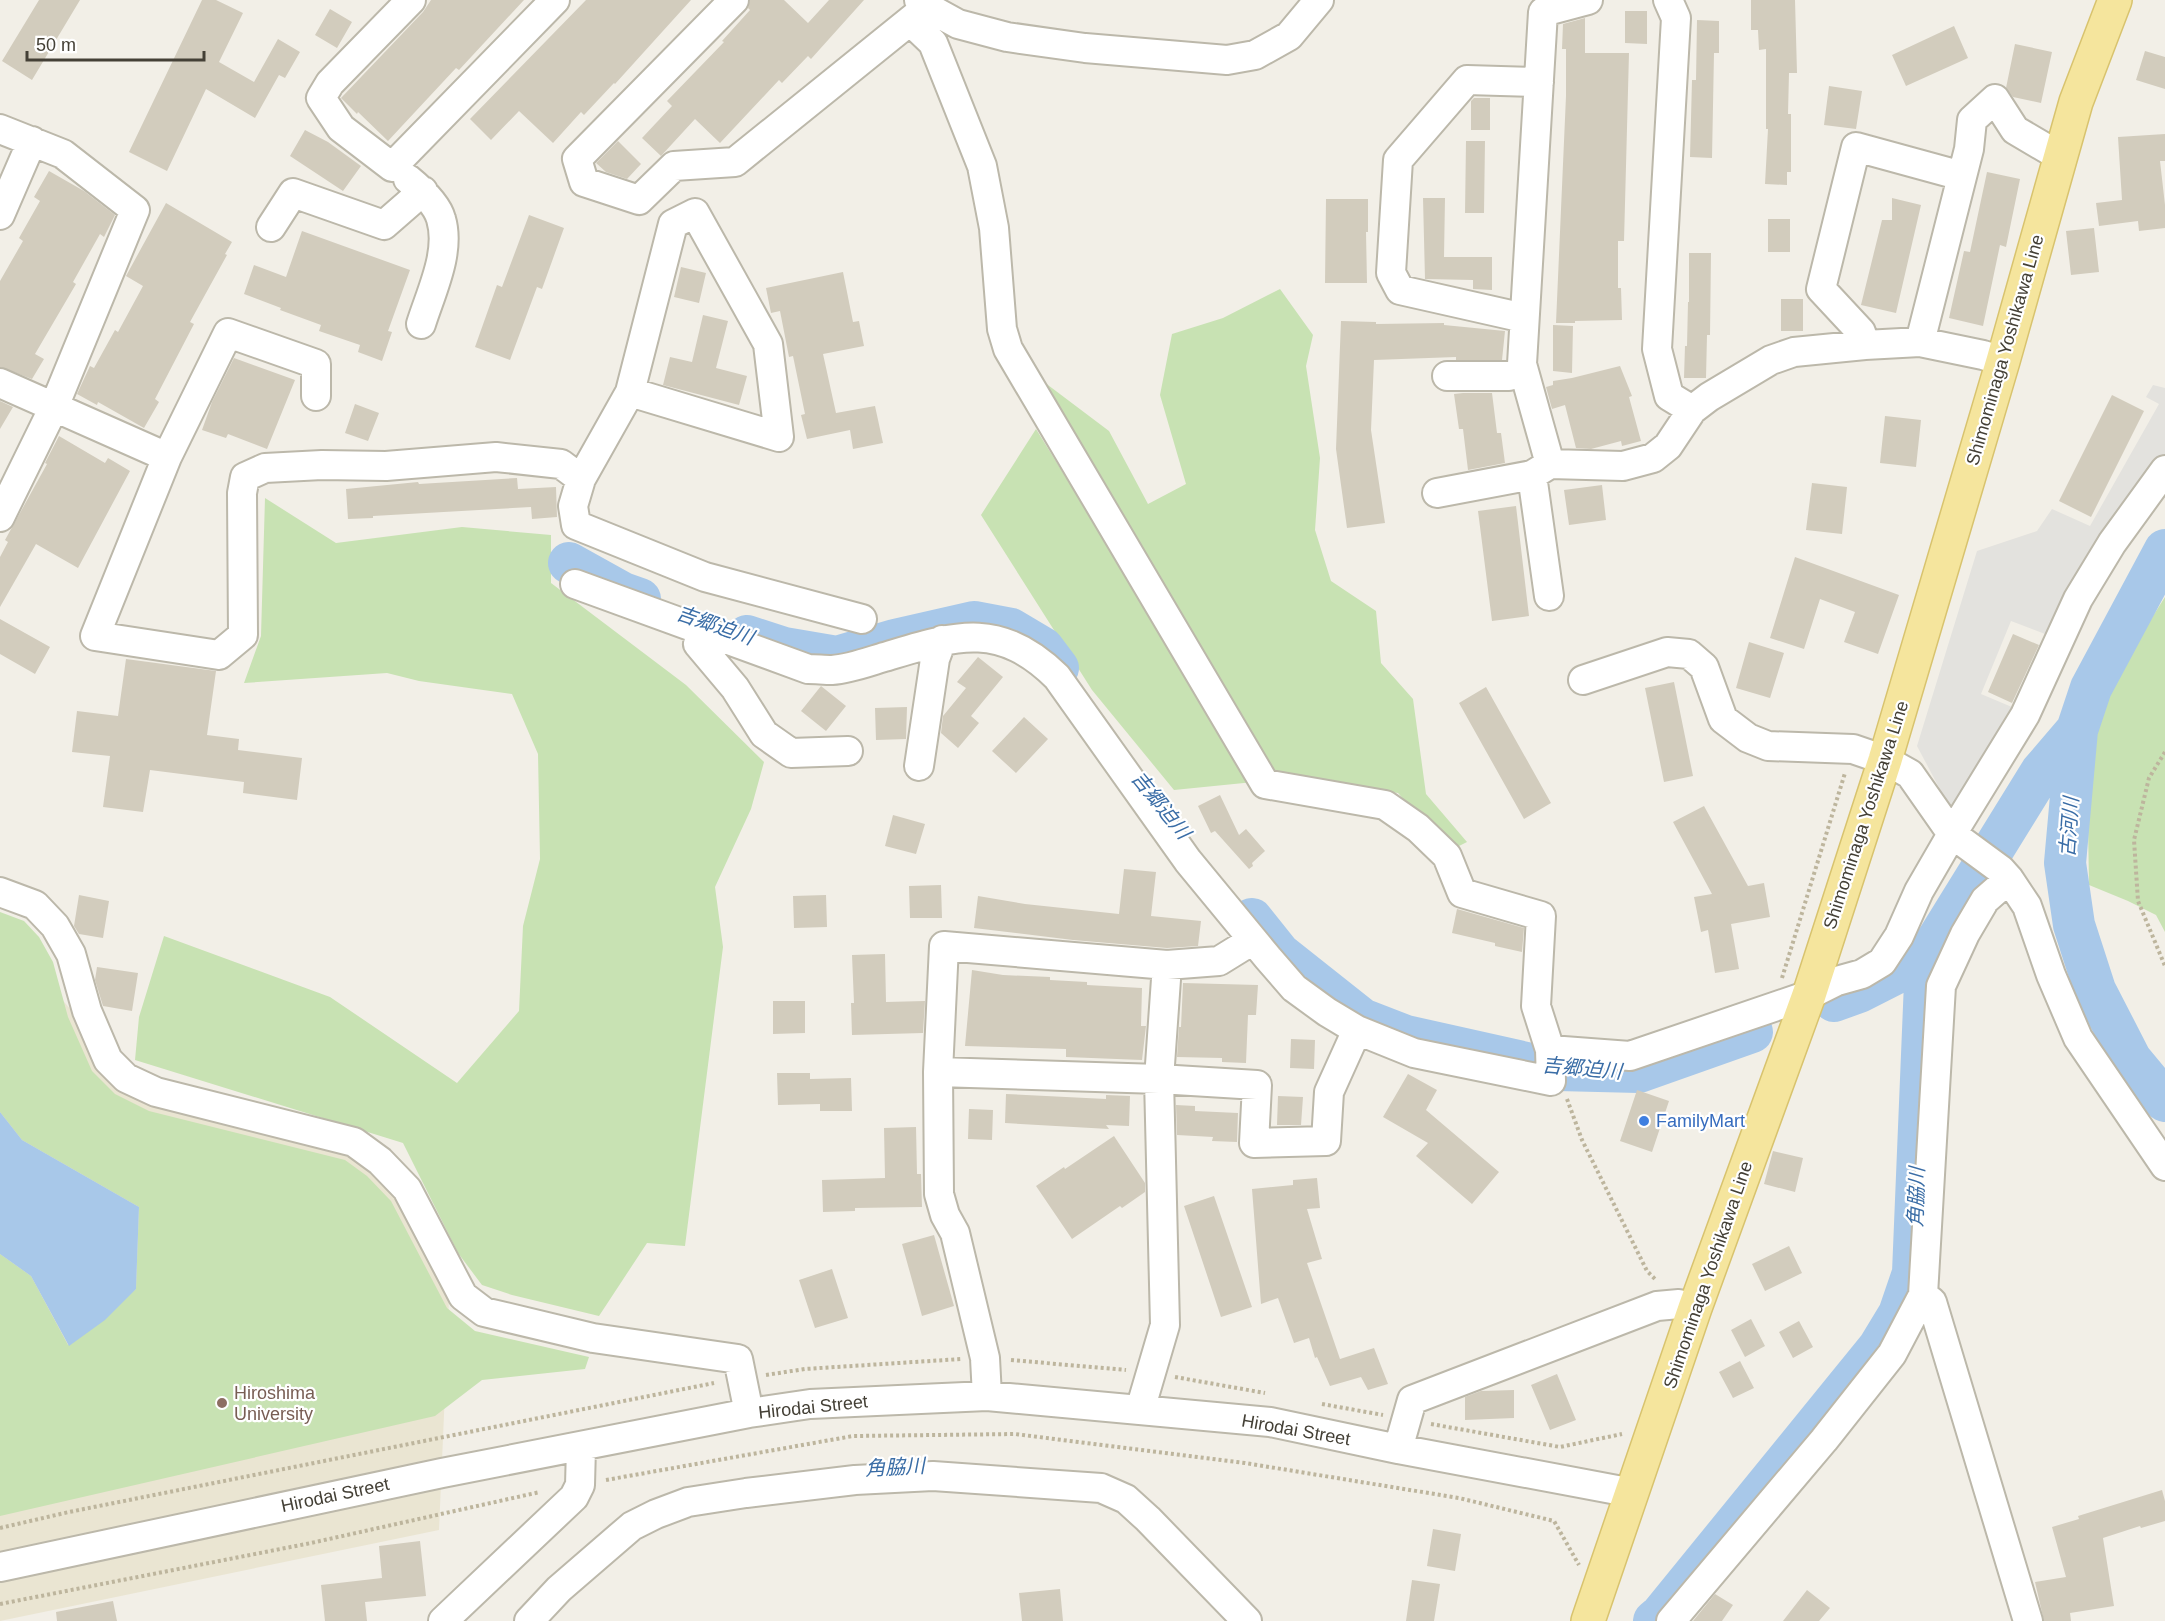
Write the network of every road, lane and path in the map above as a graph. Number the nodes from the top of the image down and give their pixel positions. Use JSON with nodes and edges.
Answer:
{"nodes":[{"id":1,"x":411,"y":0,"type":"edge"},
{"id":2,"x":555,"y":0,"type":"edge"},
{"id":3,"x":734,"y":0,"type":"edge"},
{"id":4,"x":1319,"y":0,"type":"edge"},
{"id":5,"x":1588,"y":0,"type":"edge"},
{"id":6,"x":1668,"y":0,"type":"edge"},
{"id":7,"x":2115,"y":0,"type":"edge"},
{"id":8,"x":925,"y":11,"type":"edge"},
{"id":9,"x":1539,"y":82,"type":"junction"},
{"id":10,"x":0,"y":129,"type":"edge"},
{"id":11,"x":32,"y":141,"type":"junction"},
{"id":12,"x":2061,"y":157,"type":"junction"},
{"id":13,"x":392,"y":167,"type":"junction"},
{"id":14,"x":1962,"y":176,"type":"junction"},
{"id":15,"x":423,"y":191,"type":"junction"},
{"id":16,"x":0,"y":215,"type":"edge"},
{"id":17,"x":271,"y":227,"type":"dead end"},
{"id":18,"x":1524,"y":318,"type":"junction"},
{"id":19,"x":421,"y":324,"type":"dead end"},
{"id":20,"x":1920,"y":342,"type":"junction"},
{"id":21,"x":1865,"y":345,"type":"junction"},
{"id":22,"x":2003,"y":361,"type":"junction"},
{"id":23,"x":1524,"y":371,"type":"junction"},
{"id":24,"x":1447,"y":376,"type":"dead end"},
{"id":25,"x":0,"y":383,"type":"edge"},
{"id":26,"x":630,"y":392,"type":"junction"},
{"id":27,"x":316,"y":396,"type":"dead end"},
{"id":28,"x":54,"y":406,"type":"junction"},
{"id":29,"x":1692,"y":410,"type":"junction"},
{"id":30,"x":168,"y":457,"type":"junction"},
{"id":31,"x":1541,"y":470,"type":"junction"},
{"id":32,"x":2165,"y":470,"type":"edge"},
{"id":33,"x":581,"y":479,"type":"junction"},
{"id":34,"x":1437,"y":493,"type":"dead end"},
{"id":35,"x":0,"y":517,"type":"edge"},
{"id":36,"x":575,"y":584,"type":"dead end"},
{"id":37,"x":1549,"y":596,"type":"dead end"},
{"id":38,"x":862,"y":619,"type":"dead end"},
{"id":39,"x":703,"y":630,"type":"junction"},
{"id":40,"x":942,"y":640,"type":"junction"},
{"id":41,"x":1583,"y":680,"type":"dead end"},
{"id":42,"x":848,"y":751,"type":"dead end"},
{"id":43,"x":2165,"y":752,"type":"edge"},
{"id":44,"x":1885,"y":760,"type":"junction"},
{"id":45,"x":919,"y":766,"type":"dead end"},
{"id":46,"x":1955,"y":837,"type":"junction"},
{"id":47,"x":2005,"y":875,"type":"junction"},
{"id":48,"x":0,"y":892,"type":"edge"},
{"id":49,"x":1253,"y":940,"type":"junction"},
{"id":50,"x":1167,"y":965,"type":"junction"},
{"id":51,"x":2165,"y":966,"type":"edge"},
{"id":52,"x":1809,"y":994,"type":"junction"},
{"id":53,"x":1357,"y":1030,"type":"junction"},
{"id":54,"x":1551,"y":1065,"type":"junction"},
{"id":55,"x":938,"y":1072,"type":"junction"},
{"id":56,"x":1159,"y":1079,"type":"junction"},
{"id":57,"x":2165,"y":1166,"type":"edge"},
{"id":58,"x":1923,"y":1295,"type":"junction"},
{"id":59,"x":1687,"y":1306,"type":"junction"},
{"id":60,"x":987,"y":1396,"type":"junction"},
{"id":61,"x":1140,"y":1410,"type":"junction"},
{"id":62,"x":749,"y":1413,"type":"junction"},
{"id":63,"x":580,"y":1447,"type":"junction"},
{"id":64,"x":1398,"y":1449,"type":"junction"},
{"id":65,"x":1634,"y":1493,"type":"junction"},
{"id":66,"x":0,"y":1567,"type":"edge"},
{"id":67,"x":442,"y":1621,"type":"edge"},
{"id":68,"x":529,"y":1621,"type":"edge"},
{"id":69,"x":1247,"y":1621,"type":"edge"},
{"id":70,"x":1588,"y":1621,"type":"edge"},
{"id":71,"x":1671,"y":1621,"type":"edge"},
{"id":72,"x":2028,"y":1621,"type":"edge"}],
"edges":[{"from":1,"to":13,"type":"street"},
{"from":2,"to":13,"type":"street"},
{"from":3,"to":8,"type":"street"},
{"from":4,"to":8,"type":"street"},
{"from":5,"to":9,"type":"street"},
{"from":6,"to":29,"type":"street"},
{"from":7,"to":12,"type":"main road","name":"Shimominaga Yoshikawa Line"},
{"from":8,"to":54,"type":"street"},
{"from":9,"to":18,"type":"street"},
{"from":9,"to":18,"type":"street"},
{"from":10,"to":11,"type":"street"},
{"from":11,"to":16,"type":"street"},
{"from":11,"to":28,"type":"street"},
{"from":12,"to":14,"type":"street"},
{"from":12,"to":22,"type":"main road","name":"Shimominaga Yoshikawa Line"},
{"from":13,"to":15,"type":"street"},
{"from":14,"to":20,"type":"street"},
{"from":14,"to":21,"type":"street"},
{"from":15,"to":17,"type":"street"},
{"from":15,"to":19,"type":"street"},
{"from":18,"to":23,"type":"street"},
{"from":20,"to":21,"type":"street"},
{"from":20,"to":22,"type":"street"},
{"from":21,"to":29,"type":"street"},
{"from":22,"to":44,"type":"main road","name":"Shimominaga Yoshikawa Line"},
{"from":23,"to":24,"type":"street"},
{"from":23,"to":31,"type":"street"},
{"from":25,"to":28,"type":"street"},
{"from":26,"to":26,"type":"street"},
{"from":26,"to":33,"type":"street"},
{"from":27,"to":30,"type":"street"},
{"from":28,"to":30,"type":"street"},
{"from":28,"to":35,"type":"street"},
{"from":29,"to":31,"type":"street"},
{"from":30,"to":33,"type":"street"},
{"from":31,"to":34,"type":"street"},
{"from":31,"to":37,"type":"street"},
{"from":32,"to":46,"type":"street"},
{"from":33,"to":38,"type":"street"},
{"from":36,"to":39,"type":"street"},
{"from":39,"to":40,"type":"street"},
{"from":39,"to":42,"type":"street"},
{"from":40,"to":45,"type":"street"},
{"from":40,"to":49,"type":"street"},
{"from":41,"to":44,"type":"street"},
{"from":43,"to":51,"type":"path"},
{"from":44,"to":46,"type":"street"},
{"from":44,"to":52,"type":"main road","name":"Shimominaga Yoshikawa Line"},
{"from":46,"to":47,"type":"street"},
{"from":46,"to":52,"type":"street"},
{"from":47,"to":57,"type":"street"},
{"from":47,"to":58,"type":"street"},
{"from":48,"to":62,"type":"street"},
{"from":49,"to":50,"type":"street"},
{"from":49,"to":53,"type":"street"},
{"from":50,"to":55,"type":"street"},
{"from":50,"to":56,"type":"street"},
{"from":52,"to":54,"type":"street"},
{"from":52,"to":59,"type":"main road","name":"Shimominaga Yoshikawa Line"},
{"from":53,"to":54,"type":"street"},
{"from":53,"to":56,"type":"street"},
{"from":54,"to":59,"type":"path"},
{"from":55,"to":56,"type":"street"},
{"from":55,"to":60,"type":"street"},
{"from":56,"to":61,"type":"street"},
{"from":58,"to":71,"type":"street"},
{"from":58,"to":72,"type":"street"},
{"from":59,"to":64,"type":"street"},
{"from":59,"to":65,"type":"main road","name":"Shimominaga Yoshikawa Line"},
{"from":60,"to":61,"type":"street","name":"Hirodai Street"},
{"from":60,"to":62,"type":"street","name":"Hirodai Street"},
{"from":61,"to":64,"type":"street","name":"Hirodai Street"},
{"from":62,"to":63,"type":"street","name":"Hirodai Street"},
{"from":63,"to":66,"type":"street","name":"Hirodai Street"},
{"from":63,"to":67,"type":"street"},
{"from":64,"to":65,"type":"street","name":"Hirodai Street"},
{"from":65,"to":70,"type":"main road","name":"Shimominaga Yoshikawa Line"},
{"from":68,"to":69,"type":"street"}]}
